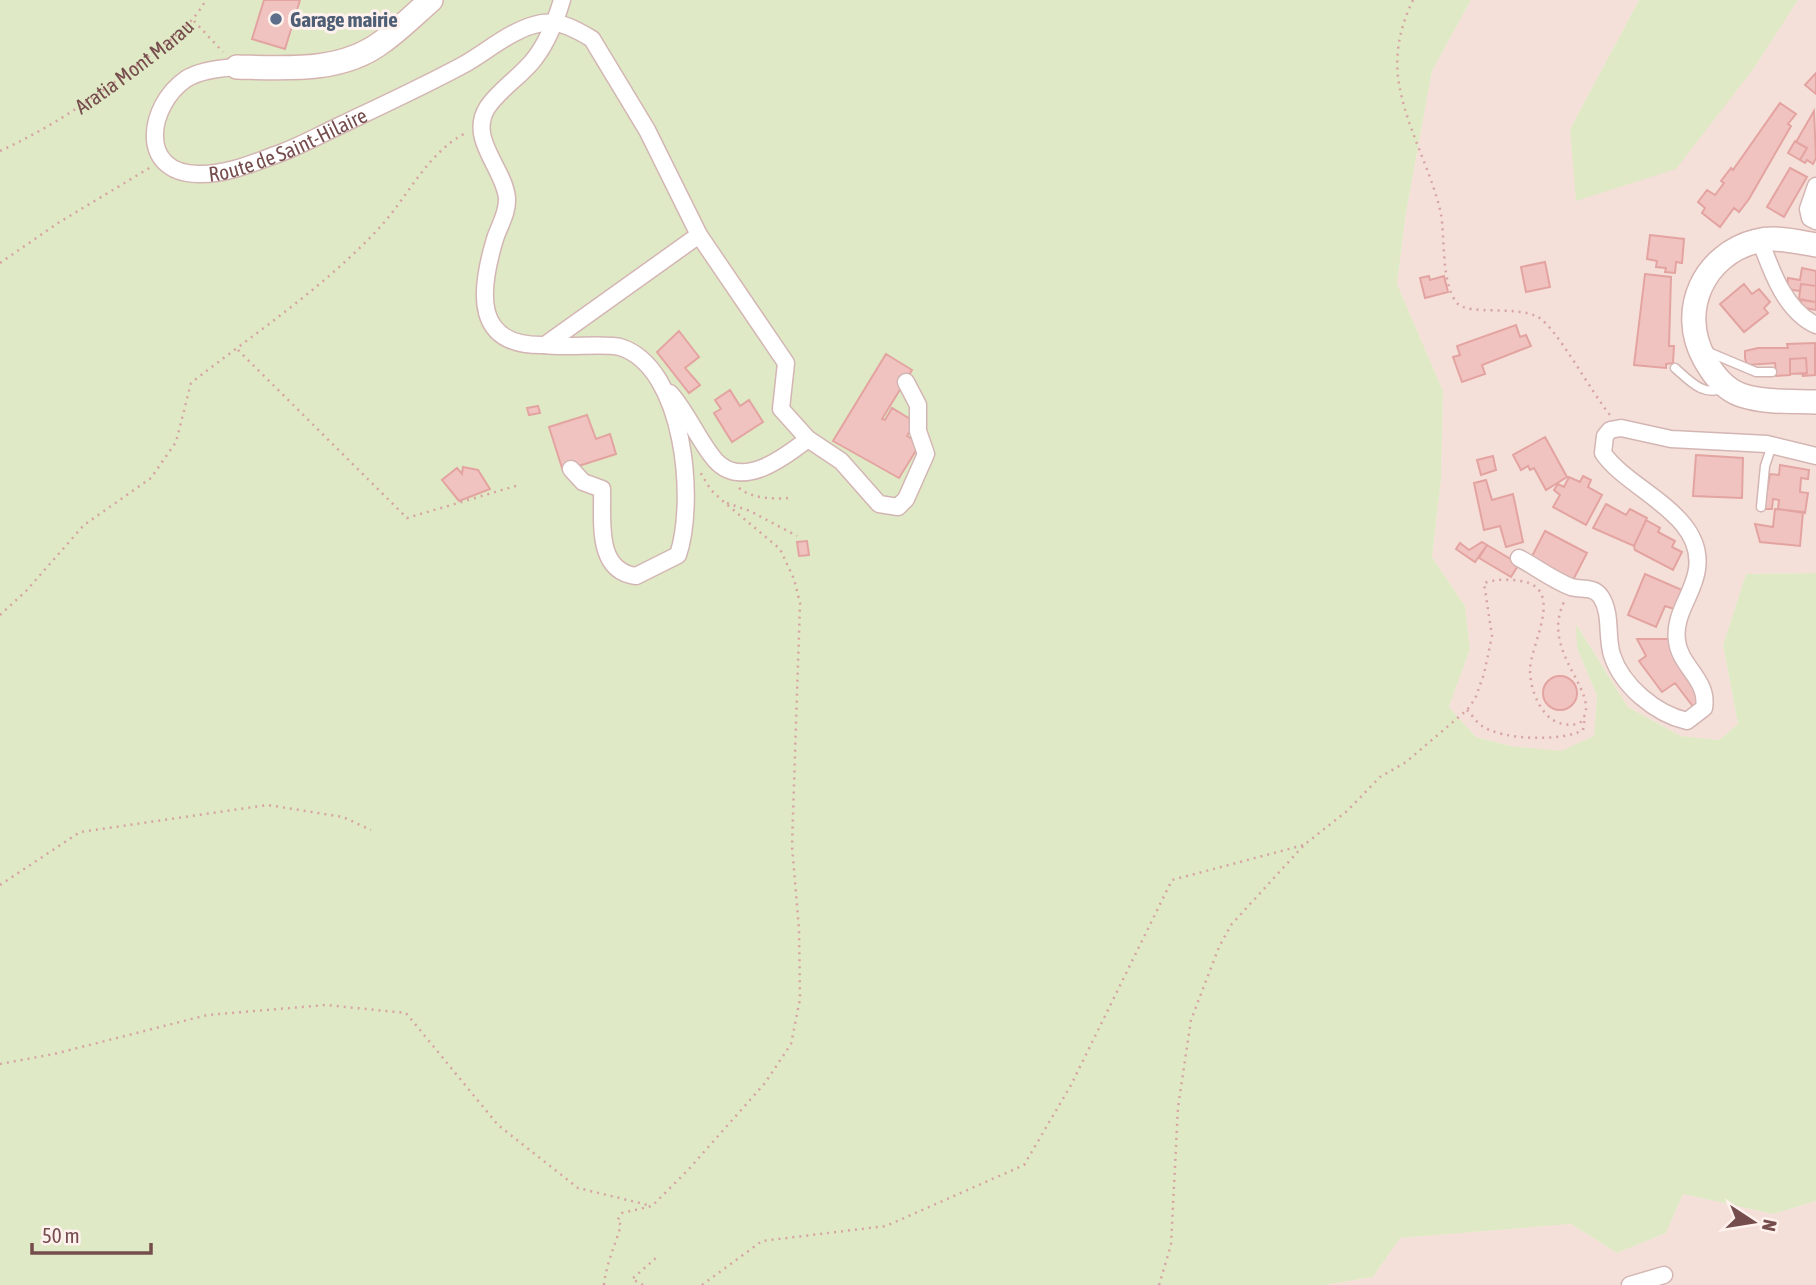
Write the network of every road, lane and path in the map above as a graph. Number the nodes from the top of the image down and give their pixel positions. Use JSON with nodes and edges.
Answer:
{"nodes":[{"id":1,"x":206,"y":0,"type":"edge"},
{"id":2,"x":432,"y":0,"type":"edge"},
{"id":3,"x":562,"y":0,"type":"edge"},
{"id":4,"x":1413,"y":0,"type":"edge"},
{"id":5,"x":194,"y":21,"type":"junction"},
{"id":6,"x":548,"y":22,"type":"junction"},
{"id":7,"x":237,"y":67,"type":"junction"},
{"id":8,"x":481,"y":126,"type":"junction"},
{"id":9,"x":0,"y":151,"type":"edge"},
{"id":10,"x":164,"y":161,"type":"junction"},
{"id":11,"x":1816,"y":186,"type":"edge"},
{"id":12,"x":1816,"y":221,"type":"edge"},
{"id":13,"x":699,"y":235,"type":"junction"},
{"id":14,"x":1760,"y":240,"type":"junction"},
{"id":15,"x":1816,"y":245,"type":"edge"},
{"id":16,"x":0,"y":263,"type":"edge"},
{"id":17,"x":1816,"y":325,"type":"edge"},
{"id":18,"x":545,"y":345,"type":"junction"},
{"id":19,"x":1699,"y":349,"type":"junction"},
{"id":20,"x":239,"y":350,"type":"junction"},
{"id":21,"x":1675,"y":368,"type":"dead end"},
{"id":22,"x":1772,"y":372,"type":"dead end"},
{"id":23,"x":654,"y":373,"type":"junction"},
{"id":24,"x":906,"y":382,"type":"dead end"},
{"id":25,"x":1728,"y":387,"type":"junction"},
{"id":26,"x":1816,"y":402,"type":"edge"},
{"id":27,"x":1621,"y":428,"type":"junction"},
{"id":28,"x":808,"y":439,"type":"junction"},
{"id":29,"x":1772,"y":445,"type":"junction"},
{"id":30,"x":1816,"y":456,"type":"edge"},
{"id":31,"x":697,"y":466,"type":"dead end"},
{"id":32,"x":571,"y":469,"type":"dead end"},
{"id":33,"x":519,"y":485,"type":"dead end"},
{"id":34,"x":724,"y":502,"type":"junction"},
{"id":35,"x":1761,"y":507,"type":"dead end"},
{"id":36,"x":797,"y":536,"type":"dead end"},
{"id":37,"x":1519,"y":558,"type":"dead end"},
{"id":38,"x":1575,"y":588,"type":"junction"},
{"id":39,"x":0,"y":615,"type":"edge"},
{"id":40,"x":1467,"y":710,"type":"junction"},
{"id":41,"x":1585,"y":717,"type":"junction"},
{"id":42,"x":371,"y":831,"type":"dead end"},
{"id":43,"x":1304,"y":845,"type":"junction"},
{"id":44,"x":0,"y":885,"type":"edge"},
{"id":45,"x":0,"y":1064,"type":"edge"},
{"id":46,"x":652,"y":1206,"type":"junction"},
{"id":47,"x":656,"y":1258,"type":"dead end"},
{"id":48,"x":1664,"y":1275,"type":"dead end"},
{"id":49,"x":604,"y":1285,"type":"edge"},
{"id":50,"x":643,"y":1285,"type":"edge"},
{"id":51,"x":702,"y":1285,"type":"edge"},
{"id":52,"x":1159,"y":1285,"type":"edge"},
{"id":53,"x":1630,"y":1285,"type":"edge"}],
"edges":[{"from":1,"to":5,"type":"path"},
{"from":2,"to":7,"type":"main road"},
{"from":3,"to":6,"type":"street"},
{"from":4,"to":27,"type":"path"},
{"from":5,"to":7,"type":"path","name":"Aratia Mont Marau"},
{"from":5,"to":9,"type":"path","name":"Aratia Mont Marau"},
{"from":6,"to":8,"type":"street"},
{"from":6,"to":10,"type":"street","name":"Route de Saint-Hilaire"},
{"from":6,"to":13,"type":"street"},
{"from":7,"to":10,"type":"street"},
{"from":8,"to":18,"type":"street"},
{"from":8,"to":20,"type":"path"},
{"from":10,"to":16,"type":"path"},
{"from":11,"to":12,"type":"street"},
{"from":13,"to":18,"type":"street"},
{"from":13,"to":28,"type":"street"},
{"from":14,"to":15,"type":"main road"},
{"from":14,"to":17,"type":"street"},
{"from":14,"to":19,"type":"main road"},
{"from":18,"to":23,"type":"street"},
{"from":19,"to":22,"type":"lane"},
{"from":19,"to":25,"type":"main road"},
{"from":20,"to":33,"type":"path"},
{"from":20,"to":39,"type":"path"},
{"from":21,"to":25,"type":"lane"},
{"from":23,"to":28,"type":"street"},
{"from":23,"to":32,"type":"street"},
{"from":24,"to":28,"type":"street"},
{"from":25,"to":26,"type":"main road"},
{"from":27,"to":29,"type":"street"},
{"from":27,"to":38,"type":"street"},
{"from":29,"to":30,"type":"street"},
{"from":29,"to":35,"type":"lane"},
{"from":31,"to":34,"type":"path"},
{"from":34,"to":36,"type":"path"},
{"from":34,"to":46,"type":"path"},
{"from":37,"to":38,"type":"street"},
{"from":38,"to":41,"type":"path"},
{"from":40,"to":41,"type":"path"},
{"from":40,"to":41,"type":"path"},
{"from":40,"to":43,"type":"path"},
{"from":42,"to":44,"type":"path"},
{"from":43,"to":51,"type":"path"},
{"from":43,"to":52,"type":"path"},
{"from":45,"to":46,"type":"path"},
{"from":46,"to":49,"type":"path"},
{"from":47,"to":50,"type":"path"},
{"from":48,"to":53,"type":"street"}]}
